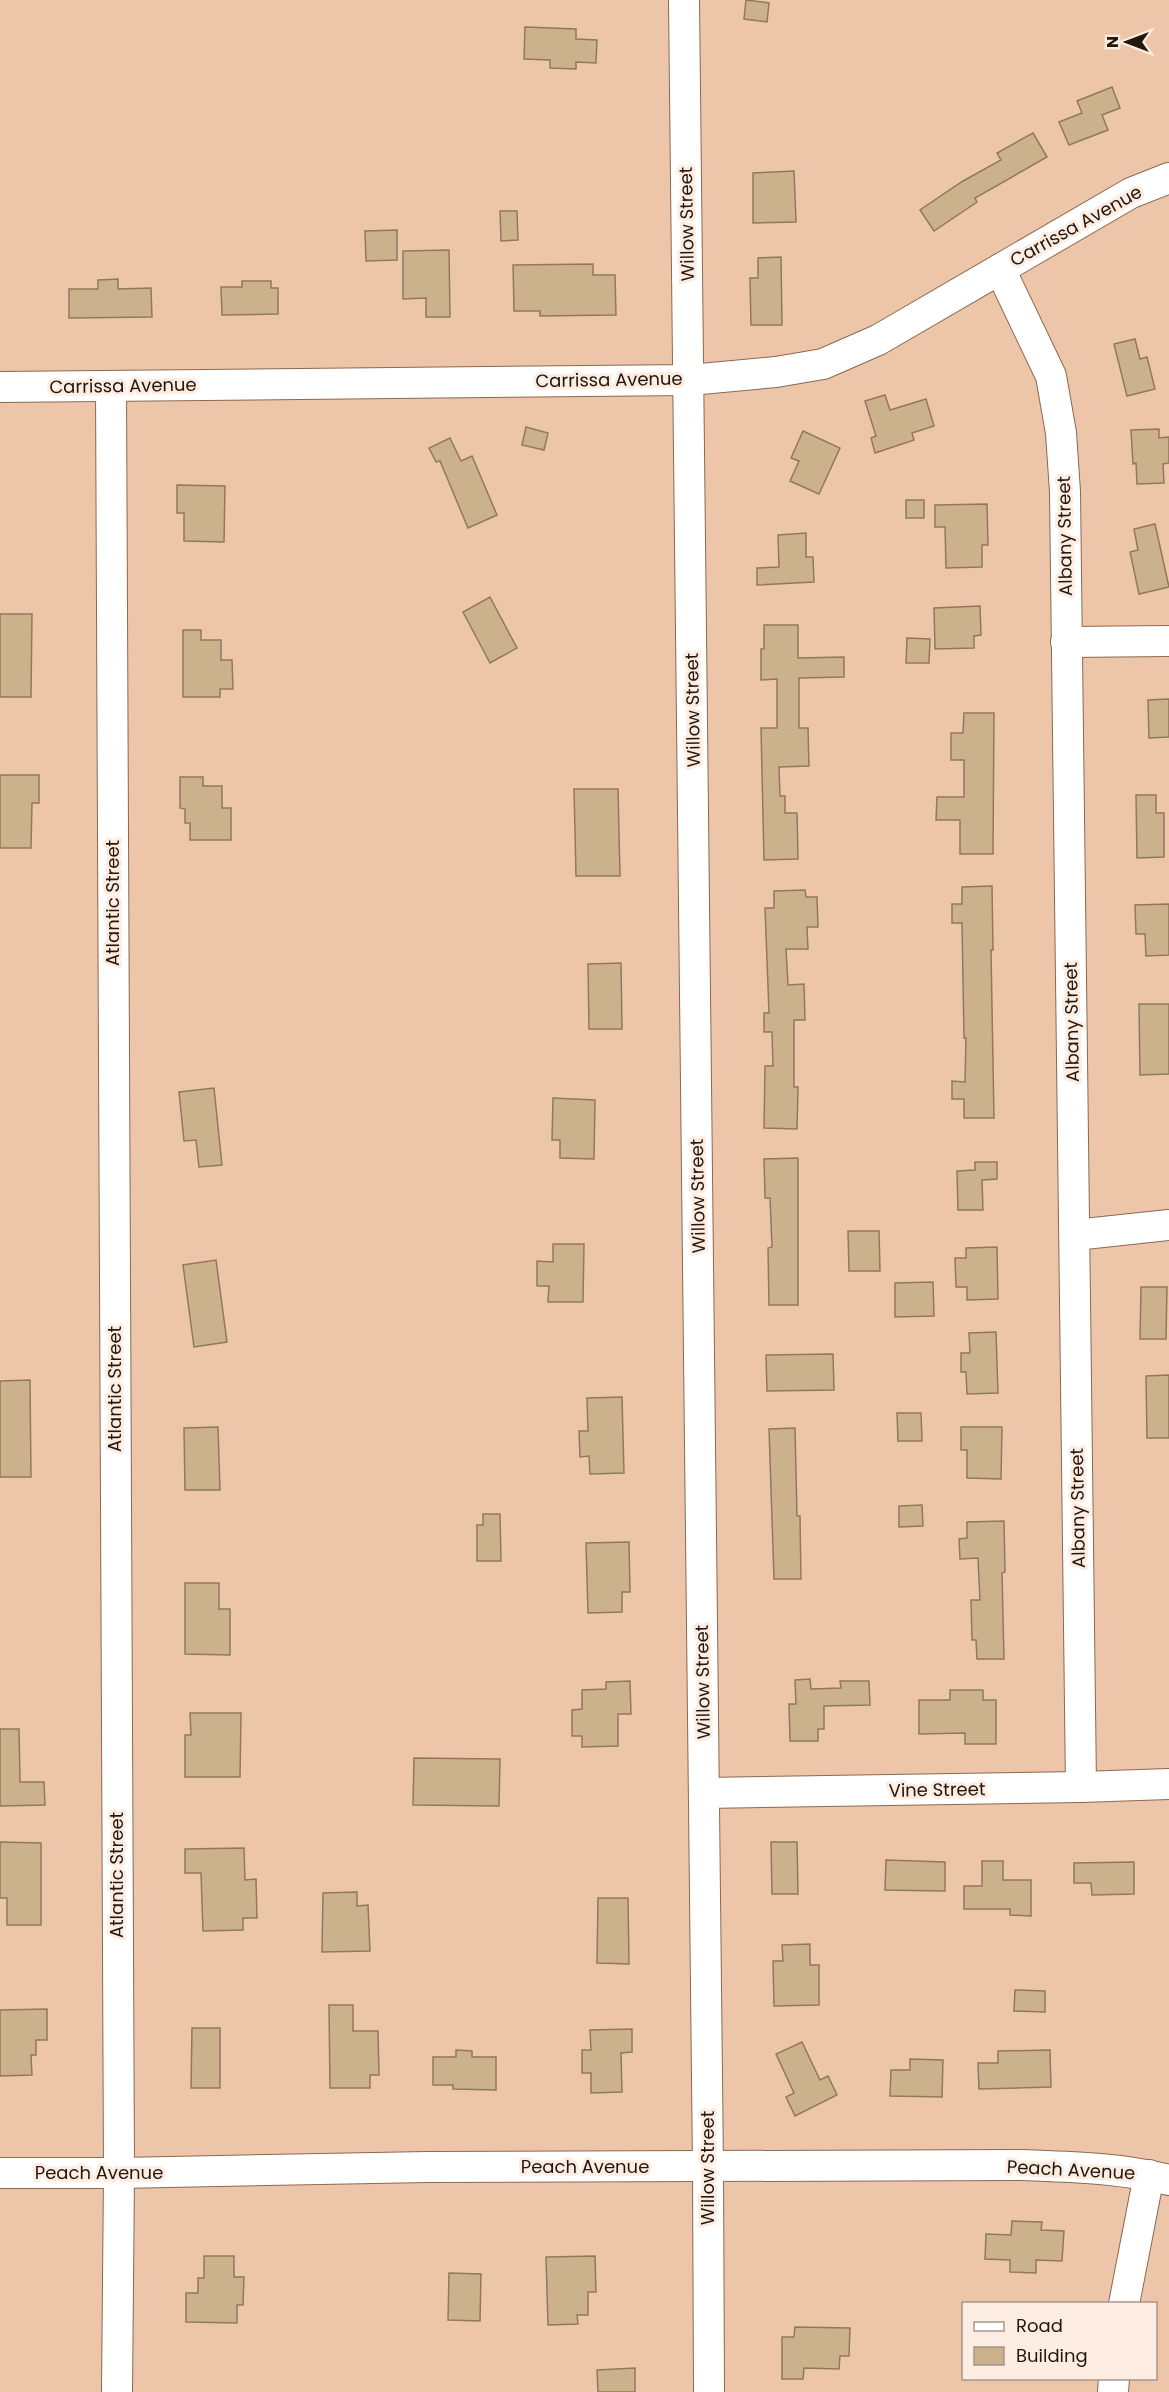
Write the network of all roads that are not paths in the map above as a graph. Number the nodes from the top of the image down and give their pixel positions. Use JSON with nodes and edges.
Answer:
{"nodes":[{"id":1,"x":684,"y":0,"type":"edge"},
{"id":2,"x":1169,"y":178,"type":"edge"},
{"id":3,"x":1000,"y":269,"type":"junction"},
{"id":4,"x":690,"y":380,"type":"junction"},
{"id":5,"x":111,"y":386,"type":"junction"},
{"id":6,"x":0,"y":387,"type":"edge"},
{"id":7,"x":1169,"y":641,"type":"edge"},
{"id":8,"x":1066,"y":642,"type":"junction"},
{"id":9,"x":1169,"y":1225,"type":"edge"},
{"id":10,"x":1074,"y":1235,"type":"junction"},
{"id":11,"x":1169,"y":1784,"type":"edge"},
{"id":12,"x":1081,"y":1787,"type":"junction"},
{"id":13,"x":704,"y":1793,"type":"junction"},
{"id":14,"x":708,"y":2167,"type":"junction"},
{"id":15,"x":0,"y":2173,"type":"edge"},
{"id":16,"x":119,"y":2174,"type":"junction"},
{"id":17,"x":1159,"y":2177,"type":"edge"},
{"id":18,"x":1125,"y":2302,"type":"edge"},
{"id":19,"x":117,"y":2392,"type":"edge"},
{"id":20,"x":709,"y":2392,"type":"edge"}],
"edges":[{"from":1,"to":4,"type":"street","name":"Willow Street"},
{"from":2,"to":3,"type":"street","name":"Carrissa Avenue"},
{"from":3,"to":4,"type":"street","name":"Carrissa Avenue"},
{"from":3,"to":8,"type":"street","name":"Albany Street"},
{"from":4,"to":5,"type":"street","name":"Carrissa Avenue"},
{"from":4,"to":13,"type":"street","name":"Willow Street"},
{"from":5,"to":6,"type":"street","name":"Carrissa Avenue"},
{"from":5,"to":16,"type":"street","name":"Atlantic Street"},
{"from":7,"to":8,"type":"street"},
{"from":8,"to":10,"type":"street","name":"Albany Street"},
{"from":9,"to":10,"type":"street"},
{"from":10,"to":12,"type":"street","name":"Albany Street"},
{"from":11,"to":12,"type":"street","name":"Vine Street"},
{"from":12,"to":13,"type":"street","name":"Vine Street"},
{"from":13,"to":14,"type":"street","name":"Willow Street"},
{"from":14,"to":16,"type":"street","name":"Peach Avenue"},
{"from":14,"to":17,"type":"street","name":"Peach Avenue"},
{"from":14,"to":20,"type":"street","name":"Willow Street"},
{"from":15,"to":16,"type":"street","name":"Peach Avenue"},
{"from":16,"to":19,"type":"street","name":"Atlantic Street"},
{"from":17,"to":18,"type":"street"}]}
